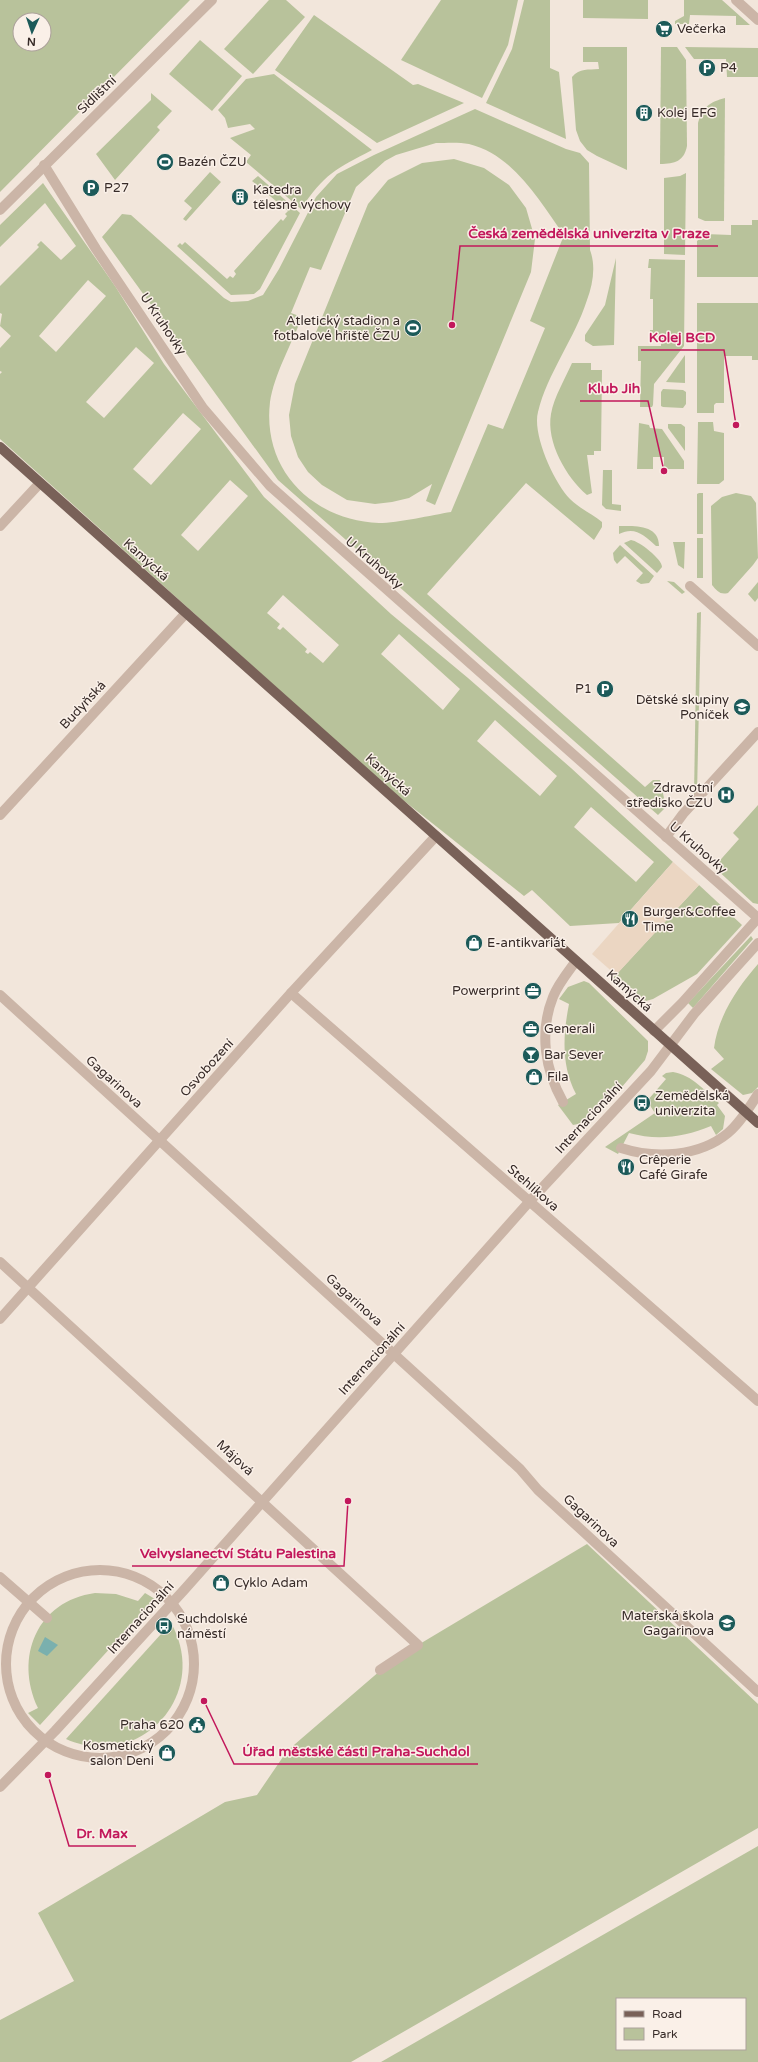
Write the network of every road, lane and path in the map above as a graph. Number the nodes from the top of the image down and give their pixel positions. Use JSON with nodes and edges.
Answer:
{"nodes":[{"id":1,"x":212,"y":0,"type":"edge"},
{"id":2,"x":736,"y":0,"type":"edge"},
{"id":3,"x":758,"y":20,"type":"edge"},
{"id":4,"x":44,"y":165,"type":"junction"},
{"id":5,"x":0,"y":210,"type":"edge"},
{"id":6,"x":0,"y":447,"type":"edge"},
{"id":7,"x":40,"y":483,"type":"junction"},
{"id":8,"x":0,"y":526,"type":"edge"},
{"id":9,"x":690,"y":586,"type":"dead end"},
{"id":10,"x":186,"y":612,"type":"junction"},
{"id":11,"x":758,"y":646,"type":"edge"},
{"id":12,"x":758,"y":732,"type":"edge"},
{"id":13,"x":0,"y":815,"type":"edge"},
{"id":14,"x":436,"y":836,"type":"junction"},
{"id":15,"x":666,"y":837,"type":"junction"},
{"id":16,"x":758,"y":918,"type":"edge"},
{"id":17,"x":758,"y":943,"type":"edge"},
{"id":18,"x":576,"y":961,"type":"junction"},
{"id":19,"x":292,"y":993,"type":"junction"},
{"id":20,"x":0,"y":995,"type":"edge"},
{"id":21,"x":654,"y":1030,"type":"junction"},
{"id":22,"x":671,"y":1045,"type":"junction"},
{"id":23,"x":758,"y":1094,"type":"edge"},
{"id":24,"x":563,"y":1102,"type":"dead end"},
{"id":25,"x":746,"y":1112,"type":"junction"},
{"id":26,"x":758,"y":1123,"type":"edge"},
{"id":27,"x":160,"y":1140,"type":"junction"},
{"id":28,"x":621,"y":1148,"type":"dead end"},
{"id":29,"x":529,"y":1202,"type":"junction"},
{"id":30,"x":0,"y":1262,"type":"edge"},
{"id":31,"x":28,"y":1287,"type":"junction"},
{"id":32,"x":0,"y":1319,"type":"edge"},
{"id":33,"x":394,"y":1354,"type":"junction"},
{"id":34,"x":758,"y":1401,"type":"edge"},
{"id":35,"x":262,"y":1502,"type":"junction"},
{"id":36,"x":0,"y":1577,"type":"edge"},
{"id":37,"x":29,"y":1602,"type":"junction"},
{"id":38,"x":172,"y":1603,"type":"junction"},
{"id":39,"x":47,"y":1618,"type":"dead end"},
{"id":40,"x":380,"y":1670,"type":"dead end"},
{"id":41,"x":758,"y":1692,"type":"edge"},
{"id":42,"x":45,"y":1740,"type":"junction"},
{"id":43,"x":0,"y":1787,"type":"edge"}],
"edges":[{"from":1,"to":4,"type":"street","name":"Sídlištní"},
{"from":2,"to":3,"type":"street"},
{"from":4,"to":5,"type":"street","name":"Sídlištní"},
{"from":4,"to":15,"type":"street","name":"U Kruhovky"},
{"from":6,"to":7,"type":"main road","name":"Kamýcká"},
{"from":7,"to":8,"type":"street"},
{"from":7,"to":10,"type":"main road","name":"Kamýcká"},
{"from":9,"to":11,"type":"street"},
{"from":10,"to":13,"type":"street","name":"Budyňská"},
{"from":10,"to":14,"type":"main road","name":"Kamýcká"},
{"from":12,"to":15,"type":"street"},
{"from":14,"to":18,"type":"main road","name":"Kamýcká"},
{"from":14,"to":19,"type":"street","name":"Osvobození"},
{"from":15,"to":16,"type":"street","name":"U Kruhovky"},
{"from":16,"to":21,"type":"street"},
{"from":17,"to":22,"type":"street","name":"Internacionální"},
{"from":18,"to":21,"type":"main road","name":"Kamýcká"},
{"from":18,"to":24,"type":"street"},
{"from":19,"to":27,"type":"street","name":"Osvobození"},
{"from":19,"to":29,"type":"street","name":"Stehlíkova"},
{"from":20,"to":27,"type":"street","name":"Gagarinova"},
{"from":21,"to":22,"type":"main road","name":"Kamýcká"},
{"from":22,"to":25,"type":"main road","name":"Kamýcká"},
{"from":22,"to":29,"type":"street","name":"Internacionální"},
{"from":23,"to":25,"type":"street"},
{"from":25,"to":26,"type":"main road","name":"Kamýcká"},
{"from":25,"to":28,"type":"street"},
{"from":27,"to":31,"type":"street","name":"Osvobození"},
{"from":27,"to":33,"type":"street","name":"Gagarinova"},
{"from":29,"to":33,"type":"street","name":"Internacionální"},
{"from":29,"to":34,"type":"street","name":"Stehlíkova"},
{"from":30,"to":31,"type":"street","name":"Májová"},
{"from":31,"to":32,"type":"street","name":"Osvobození"},
{"from":31,"to":35,"type":"street","name":"Májová"},
{"from":33,"to":35,"type":"street","name":"Internacionální"},
{"from":33,"to":41,"type":"street","name":"Gagarinova"},
{"from":35,"to":38,"type":"street","name":"Internacionální"},
{"from":35,"to":40,"type":"street","name":"Májová"},
{"from":36,"to":37,"type":"street"},
{"from":37,"to":38,"type":"street"},
{"from":37,"to":39,"type":"street"},
{"from":37,"to":42,"type":"street"},
{"from":38,"to":42,"type":"street","name":"Internacionální"},
{"from":38,"to":42,"type":"street"},
{"from":42,"to":43,"type":"street","name":"Internacionální"}]}
